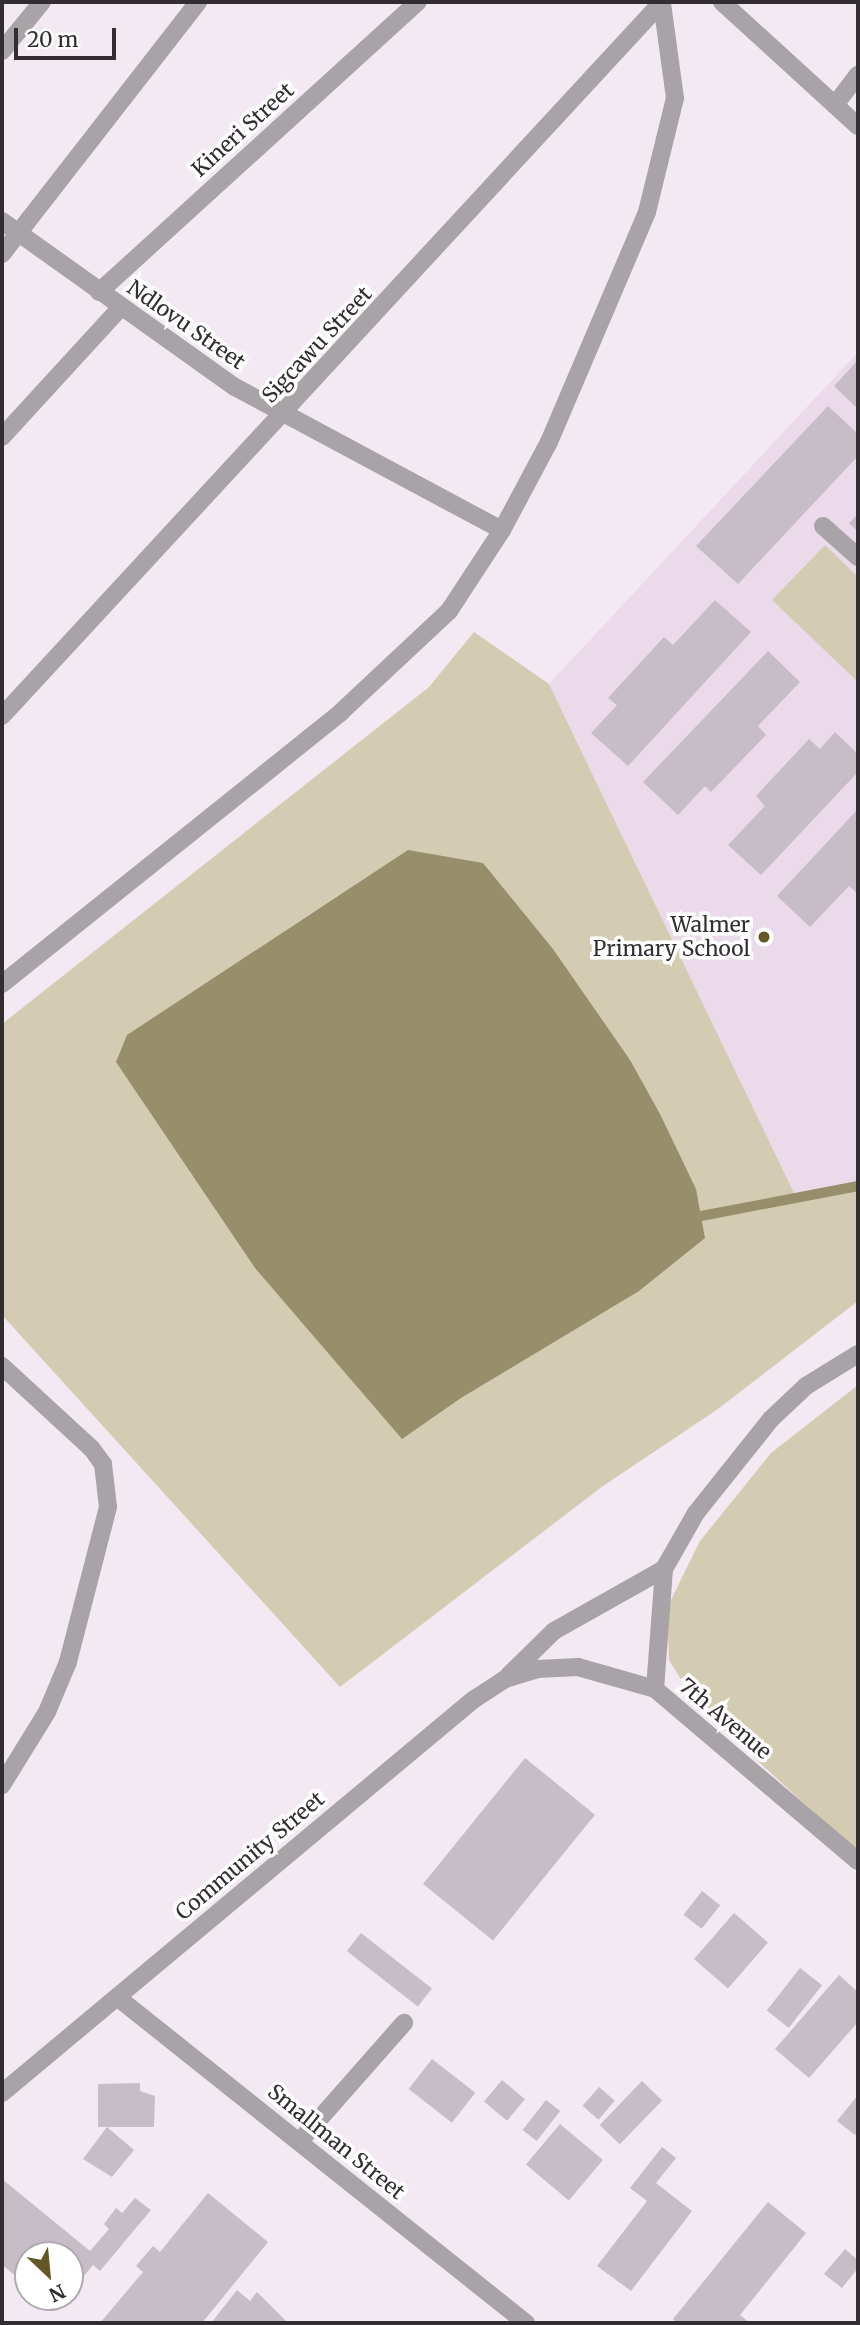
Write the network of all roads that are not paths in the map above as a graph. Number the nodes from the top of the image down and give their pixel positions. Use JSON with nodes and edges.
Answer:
{"nodes":[{"id":1,"x":42,"y":2,"type":"edge"},
{"id":2,"x":198,"y":2,"type":"edge"},
{"id":3,"x":418,"y":2,"type":"edge"},
{"id":4,"x":662,"y":2,"type":"edge"},
{"id":5,"x":722,"y":2,"type":"edge"},
{"id":6,"x":2,"y":51,"type":"edge"},
{"id":7,"x":858,"y":75,"type":"edge"},
{"id":8,"x":835,"y":105,"type":"junction"},
{"id":9,"x":858,"y":126,"type":"edge"},
{"id":10,"x":2,"y":221,"type":"edge"},
{"id":11,"x":21,"y":233,"type":"junction"},
{"id":12,"x":2,"y":254,"type":"edge"},
{"id":13,"x":99,"y":292,"type":"junction"},
{"id":14,"x":121,"y":307,"type":"junction"},
{"id":15,"x":283,"y":415,"type":"junction"},
{"id":16,"x":2,"y":437,"type":"edge"},
{"id":17,"x":824,"y":526,"type":"dead end"},
{"id":18,"x":502,"y":530,"type":"junction"},
{"id":19,"x":858,"y":557,"type":"edge"},
{"id":20,"x":2,"y":716,"type":"edge"},
{"id":21,"x":2,"y":984,"type":"edge"},
{"id":22,"x":858,"y":1354,"type":"edge"},
{"id":23,"x":2,"y":1366,"type":"edge"},
{"id":24,"x":664,"y":1569,"type":"junction"},
{"id":25,"x":537,"y":1669,"type":"joint"},
{"id":26,"x":505,"y":1679,"type":"junction"},
{"id":27,"x":655,"y":1689,"type":"junction"},
{"id":28,"x":2,"y":1785,"type":"edge"},
{"id":29,"x":858,"y":1861,"type":"edge"},
{"id":30,"x":117,"y":1997,"type":"junction"},
{"id":31,"x":404,"y":2023,"type":"dead end"},
{"id":32,"x":2,"y":2093,"type":"edge"},
{"id":33,"x":299,"y":2141,"type":"junction"},
{"id":34,"x":526,"y":2323,"type":"edge"}],
"edges":[{"from":1,"to":6,"type":"street"},
{"from":2,"to":11,"type":"street"},
{"from":3,"to":13,"type":"street","name":"Kineri Street"},
{"from":4,"to":15,"type":"street","name":"Sigcawu Street"},
{"from":4,"to":18,"type":"street"},
{"from":5,"to":8,"type":"street"},
{"from":7,"to":8,"type":"street"},
{"from":8,"to":9,"type":"street"},
{"from":10,"to":11,"type":"street","name":"Ndlovu Street"},
{"from":11,"to":12,"type":"street"},
{"from":11,"to":13,"type":"street","name":"Ndlovu Street"},
{"from":13,"to":14,"type":"street","name":"Ndlovu Street"},
{"from":14,"to":15,"type":"street","name":"Ndlovu Street"},
{"from":14,"to":16,"type":"street"},
{"from":15,"to":18,"type":"street","name":"Ndlovu Street"},
{"from":15,"to":20,"type":"street","name":"Sigcawu Street"},
{"from":17,"to":19,"type":"street"},
{"from":18,"to":21,"type":"street"},
{"from":22,"to":24,"type":"street"},
{"from":23,"to":28,"type":"street"},
{"from":24,"to":26,"type":"street"},
{"from":24,"to":27,"type":"street"},
{"from":25,"to":26,"type":"street","name":"Community Street"},
{"from":25,"to":27,"type":"street","name":"7th Avenue"},
{"from":26,"to":30,"type":"street","name":"Community Street"},
{"from":27,"to":29,"type":"street","name":"7th Avenue"},
{"from":30,"to":32,"type":"street","name":"Community Street"},
{"from":30,"to":33,"type":"street","name":"Smallman Street"},
{"from":31,"to":33,"type":"street"},
{"from":33,"to":34,"type":"street","name":"Smallman Street"}]}
